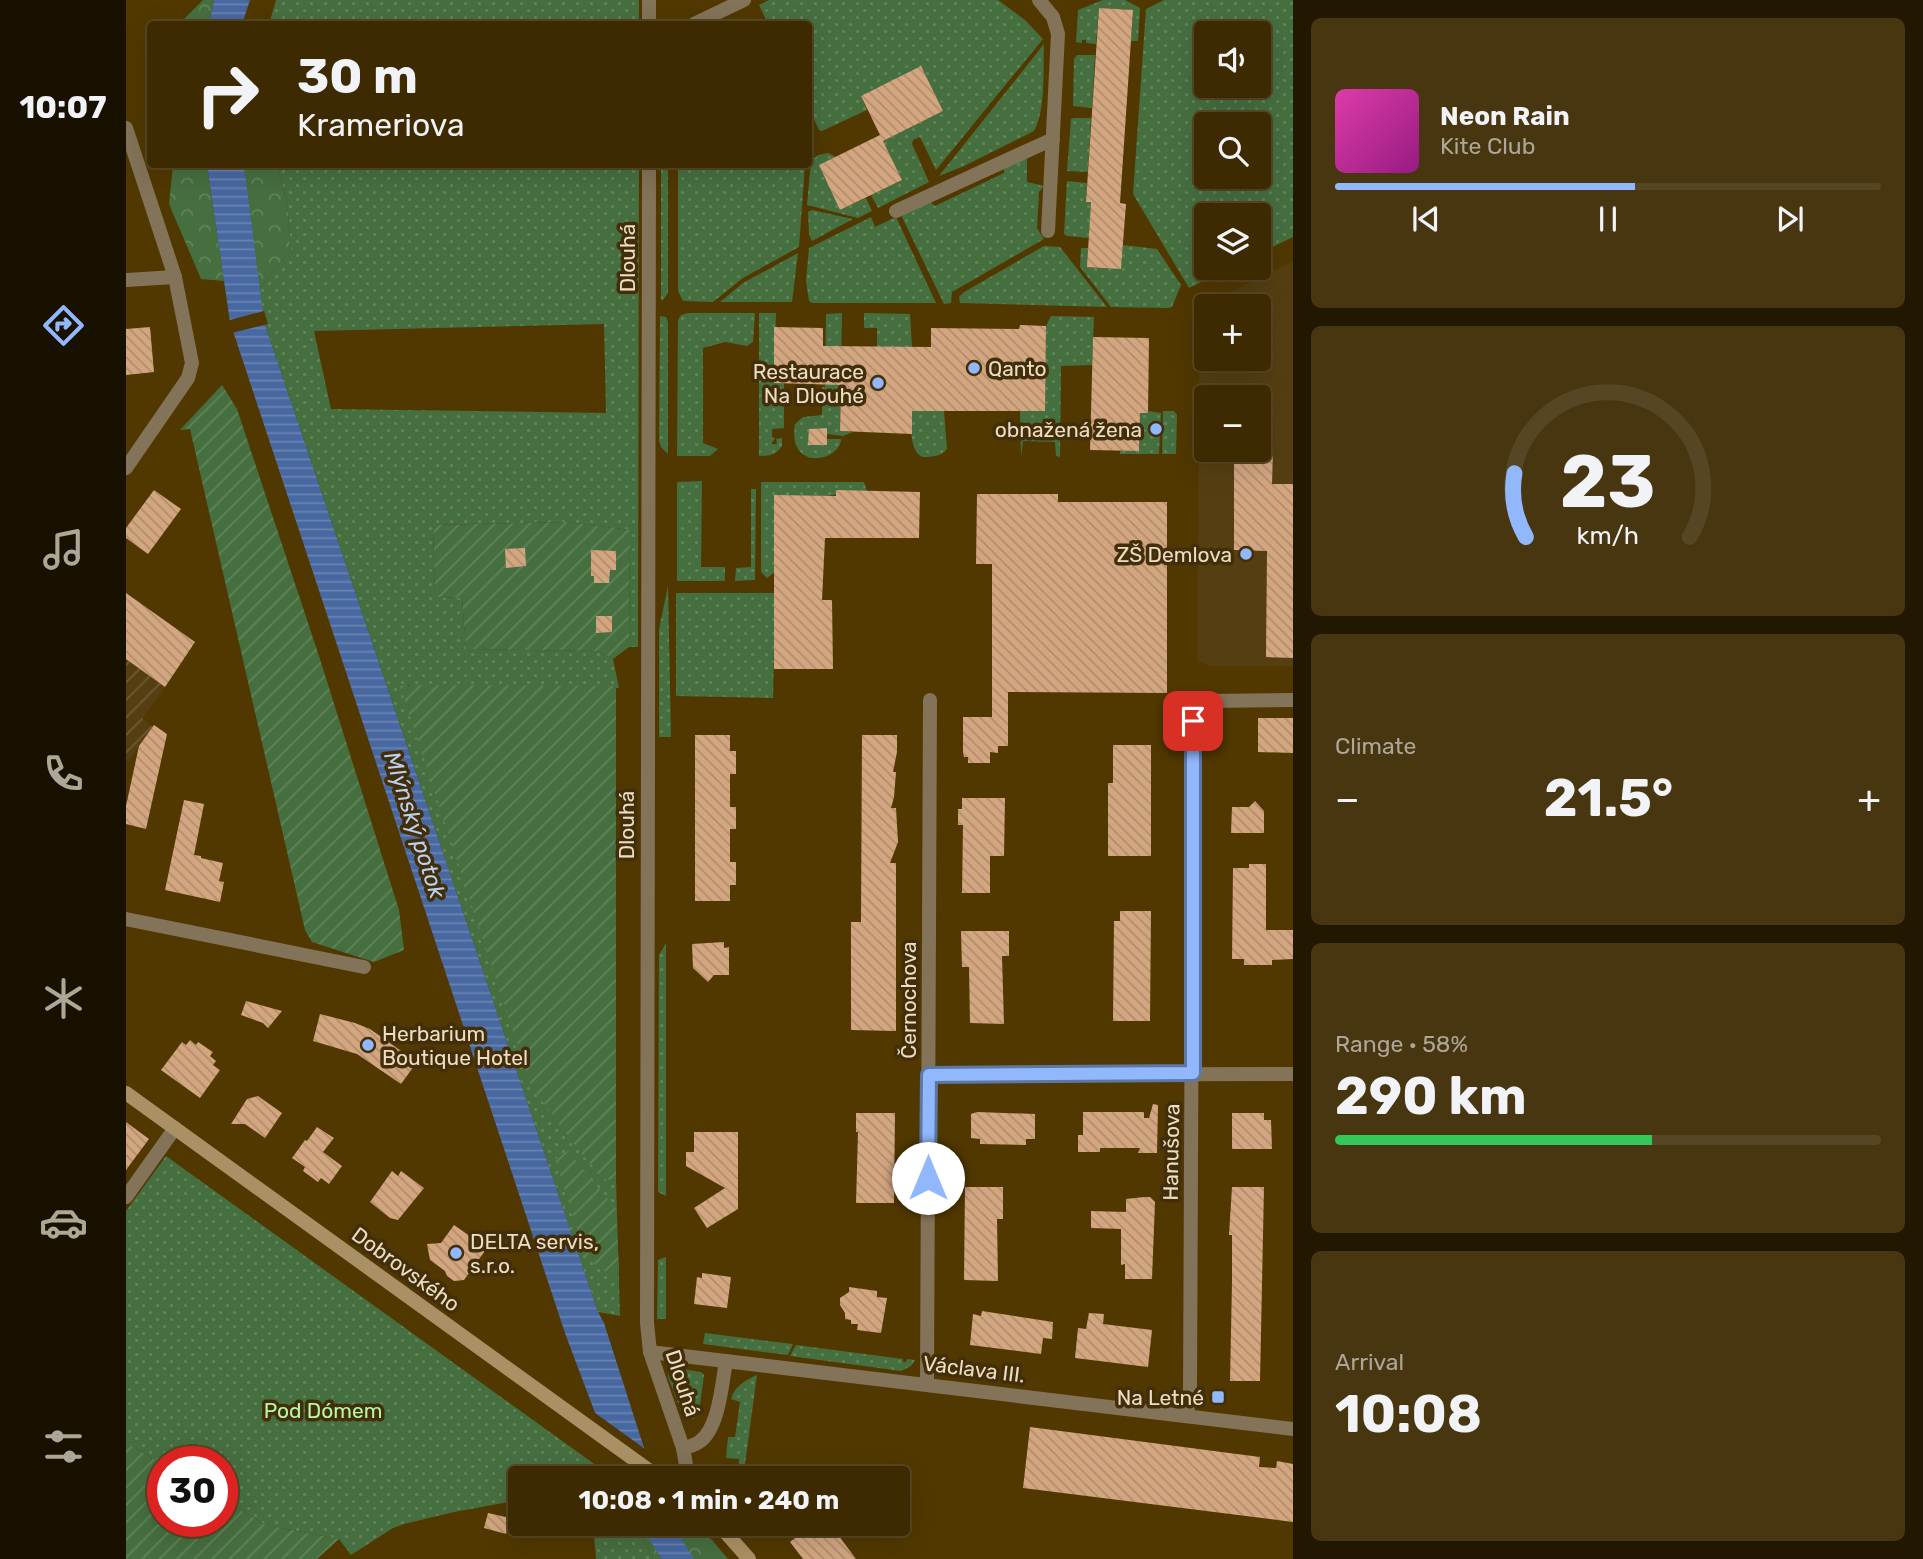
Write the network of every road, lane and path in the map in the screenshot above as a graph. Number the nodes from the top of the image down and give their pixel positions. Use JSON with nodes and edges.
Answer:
{"nodes":[{"id":1,"x":649,"y":0,"type":"edge"},
{"id":2,"x":744,"y":0,"type":"edge"},
{"id":3,"x":1039,"y":0,"type":"edge"},
{"id":4,"x":649,"y":21,"type":"edge"},
{"id":5,"x":700,"y":21,"type":"edge"},
{"id":6,"x":126,"y":128,"type":"edge"},
{"id":7,"x":1053,"y":139,"type":"junction"},
{"id":8,"x":649,"y":168,"type":"edge"},
{"id":9,"x":896,"y":211,"type":"dead end"},
{"id":10,"x":1048,"y":230,"type":"dead end"},
{"id":11,"x":175,"y":277,"type":"junction"},
{"id":12,"x":126,"y":280,"type":"edge"},
{"id":13,"x":126,"y":468,"type":"edge"},
{"id":14,"x":930,"y":700,"type":"dead end"},
{"id":15,"x":1293,"y":700,"type":"edge"},
{"id":16,"x":126,"y":919,"type":"edge"},
{"id":17,"x":364,"y":967,"type":"dead end"},
{"id":18,"x":1193,"y":1073,"type":"junction"},
{"id":19,"x":1293,"y":1074,"type":"edge"},
{"id":20,"x":929,"y":1075,"type":"junction"},
{"id":21,"x":126,"y":1093,"type":"edge"},
{"id":22,"x":175,"y":1128,"type":"junction"},
{"id":23,"x":126,"y":1197,"type":"edge"},
{"id":24,"x":650,"y":1352,"type":"junction"},
{"id":25,"x":726,"y":1361,"type":"junction"},
{"id":26,"x":927,"y":1384,"type":"junction"},
{"id":27,"x":1187,"y":1415,"type":"junction"},
{"id":28,"x":1293,"y":1429,"type":"edge"},
{"id":29,"x":683,"y":1448,"type":"junction"},
{"id":30,"x":642,"y":1466,"type":"edge"},
{"id":31,"x":686,"y":1466,"type":"edge"},
{"id":32,"x":729,"y":1536,"type":"edge"},
{"id":33,"x":749,"y":1559,"type":"edge"}],
"edges":[{"from":1,"to":4,"type":"street"},
{"from":2,"to":5,"type":"street"},
{"from":3,"to":7,"type":"street"},
{"from":6,"to":11,"type":"street"},
{"from":7,"to":9,"type":"street"},
{"from":7,"to":10,"type":"street"},
{"from":8,"to":24,"type":"street","name":"Dlouhá"},
{"from":11,"to":12,"type":"street"},
{"from":11,"to":13,"type":"street"},
{"from":14,"to":20,"type":"street","name":"Černochova"},
{"from":15,"to":18,"type":"street","name":"Hanušova"},
{"from":16,"to":17,"type":"street"},
{"from":18,"to":19,"type":"street"},
{"from":18,"to":20,"type":"street"},
{"from":18,"to":27,"type":"street","name":"Hanušova"},
{"from":20,"to":26,"type":"street","name":"Černochova"},
{"from":21,"to":22,"type":"main road","name":"Dobrovského"},
{"from":22,"to":23,"type":"street"},
{"from":22,"to":30,"type":"main road","name":"Dobrovského"},
{"from":24,"to":25,"type":"street","name":"Václava III."},
{"from":24,"to":29,"type":"street","name":"Dlouhá"},
{"from":25,"to":26,"type":"street","name":"Václava III."},
{"from":25,"to":29,"type":"street"},
{"from":26,"to":27,"type":"street","name":"Václava III."},
{"from":27,"to":28,"type":"street","name":"Václava III."},
{"from":29,"to":31,"type":"street","name":"Dlouhá"},
{"from":32,"to":33,"type":"main road"}]}
